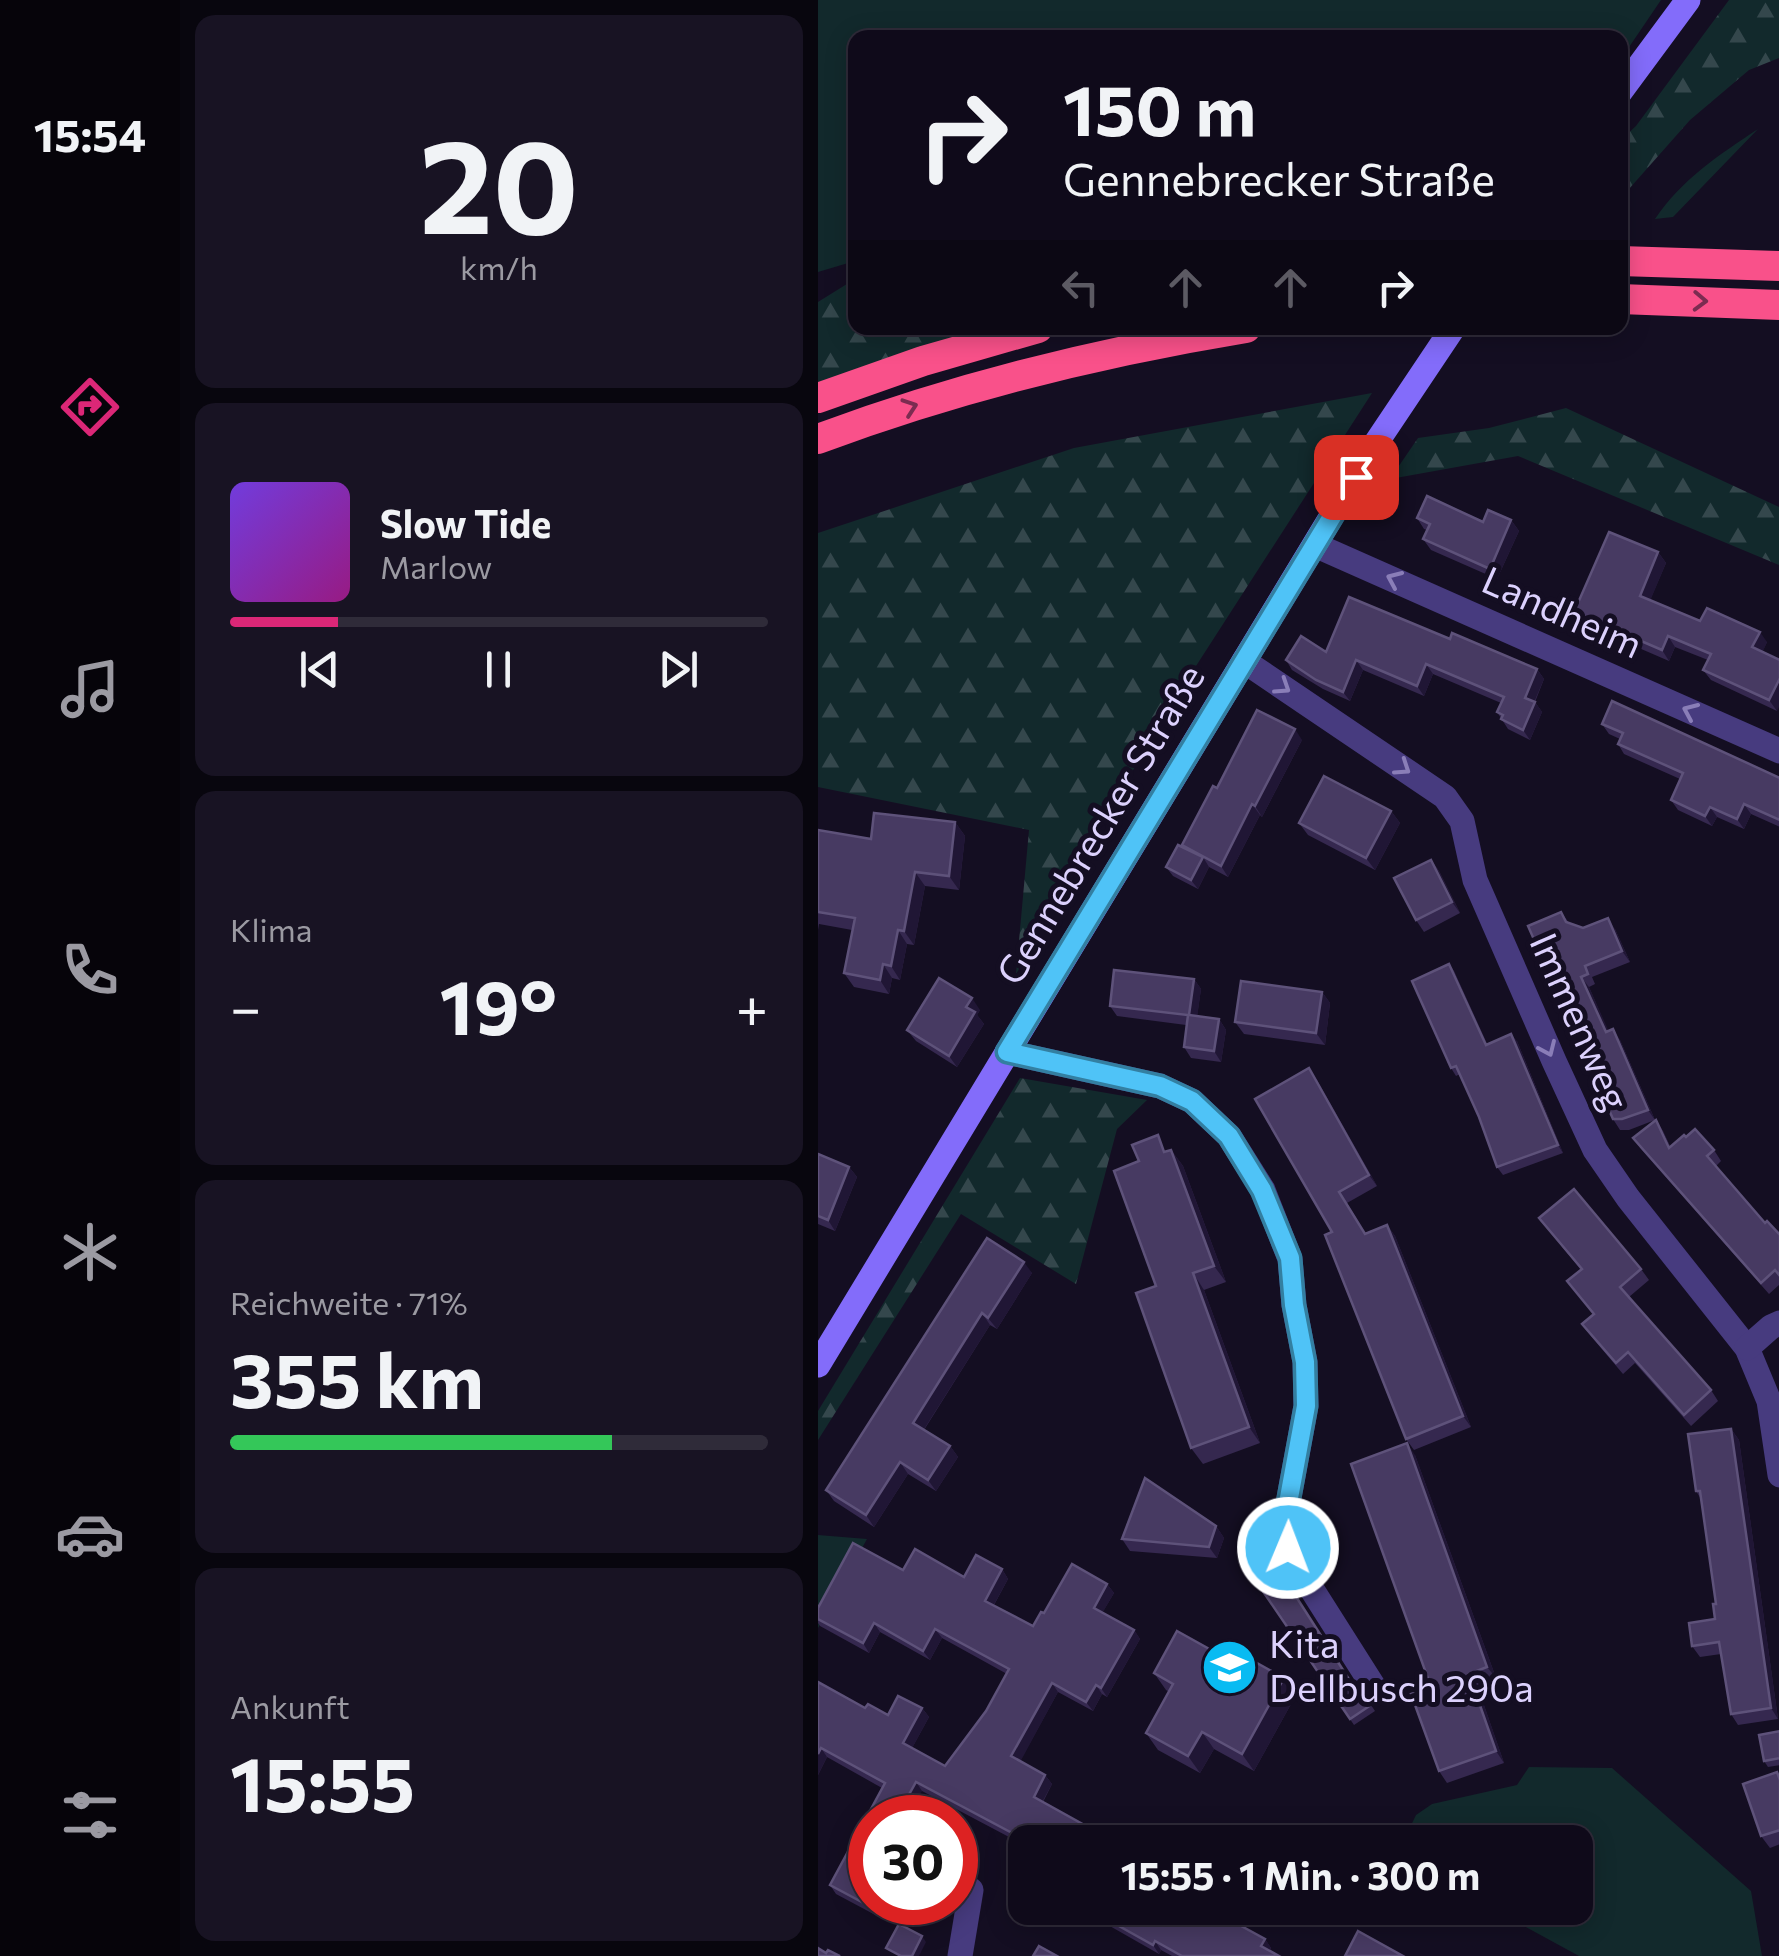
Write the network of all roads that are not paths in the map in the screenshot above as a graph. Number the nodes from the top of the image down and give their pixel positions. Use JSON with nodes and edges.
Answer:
{"nodes":[{"id":1,"x":1688,"y":0,"type":"edge"},
{"id":2,"x":1628,"y":81,"type":"edge"},
{"id":3,"x":1628,"y":261,"type":"edge"},
{"id":4,"x":1780,"y":266,"type":"edge"},
{"id":5,"x":1628,"y":298,"type":"edge"},
{"id":6,"x":1780,"y":305,"type":"edge"},
{"id":7,"x":1014,"y":335,"type":"edge"},
{"id":8,"x":1202,"y":335,"type":"edge"},
{"id":9,"x":1448,"y":335,"type":"edge"},
{"id":10,"x":818,"y":398,"type":"edge"},
{"id":11,"x":818,"y":439,"type":"edge"},
{"id":12,"x":1314,"y":545,"type":"junction"},
{"id":13,"x":1244,"y":662,"type":"junction"},
{"id":14,"x":1780,"y":751,"type":"edge"},
{"id":15,"x":1007,"y":1052,"type":"junction"},
{"id":16,"x":1780,"y":1322,"type":"edge"},
{"id":17,"x":1747,"y":1348,"type":"junction"},
{"id":18,"x":818,"y":1365,"type":"edge"},
{"id":19,"x":1780,"y":1476,"type":"edge"},
{"id":20,"x":1377,"y":1692,"type":"dead end"},
{"id":21,"x":965,"y":1925,"type":"edge"},
{"id":22,"x":960,"y":1956,"type":"edge"}],
"edges":[{"from":1,"to":2,"type":"main road"},
{"from":3,"to":4,"type":"highway"},
{"from":5,"to":6,"type":"highway","one_way":true},
{"from":7,"to":10,"type":"highway"},
{"from":11,"to":8,"type":"highway","one_way":true},
{"from":9,"to":12,"type":"main road","name":"Gennebrecker Straße"},
{"from":12,"to":13,"type":"main road","name":"Gennebrecker Straße"},
{"from":14,"to":12,"type":"street","name":"Landheim","one_way":true},
{"from":13,"to":15,"type":"main road","name":"Gennebrecker Straße"},
{"from":13,"to":17,"type":"street","name":"Immenweg","one_way":true},
{"from":15,"to":18,"type":"main road","name":"Gennebrecker Straße"},
{"from":15,"to":20,"type":"street"},
{"from":16,"to":17,"type":"street"},
{"from":17,"to":19,"type":"street","name":"Immenweg"},
{"from":21,"to":22,"type":"street"}]}
